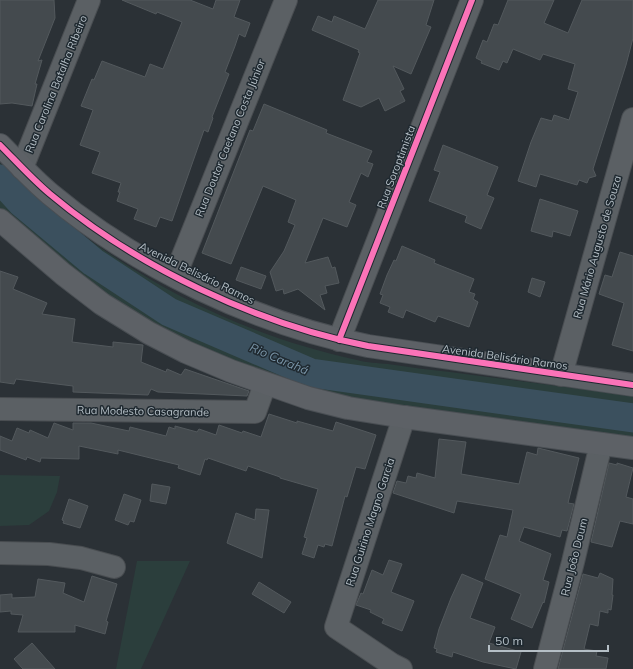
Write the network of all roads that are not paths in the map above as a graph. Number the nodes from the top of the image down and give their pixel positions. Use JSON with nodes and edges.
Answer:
{"nodes":[{"id":1,"x":90,"y":0,"type":"edge"},
{"id":2,"x":286,"y":0,"type":"edge"},
{"id":3,"x":472,"y":0,"type":"edge"},
{"id":4,"x":633,"y":119,"type":"edge"},
{"id":5,"x":0,"y":144,"type":"edge"},
{"id":6,"x":22,"y":168,"type":"junction"},
{"id":7,"x":0,"y":220,"type":"edge"},
{"id":8,"x":175,"y":276,"type":"junction"},
{"id":9,"x":339,"y":340,"type":"junction"},
{"id":10,"x":561,"y":375,"type":"junction"},
{"id":11,"x":265,"y":384,"type":"junction"},
{"id":12,"x":633,"y":385,"type":"edge"},
{"id":13,"x":0,"y":409,"type":"edge"},
{"id":14,"x":404,"y":417,"type":"junction"},
{"id":15,"x":601,"y":444,"type":"junction"},
{"id":16,"x":633,"y":448,"type":"edge"},
{"id":17,"x":0,"y":553,"type":"edge"},
{"id":18,"x":114,"y":567,"type":"dead end"},
{"id":19,"x":400,"y":669,"type":"edge"},
{"id":20,"x":545,"y":669,"type":"edge"}],
"edges":[{"from":1,"to":6,"type":"street","name":"Rua Carolina Batalha Ribeiro"},
{"from":2,"to":8,"type":"street","name":"Rua Doutor Caetano Costa Júnior"},
{"from":3,"to":9,"type":"street","name":"Rua Soroptimista"},
{"from":4,"to":10,"type":"street","name":"Rua Mário Augusto de Souza"},
{"from":5,"to":6,"type":"main road","name":"Avenida Belisário Ramos"},
{"from":6,"to":8,"type":"main road","name":"Avenida Belisário Ramos"},
{"from":7,"to":11,"type":"main road"},
{"from":8,"to":9,"type":"main road","name":"Avenida Belisário Ramos"},
{"from":9,"to":10,"type":"main road","name":"Avenida Belisário Ramos"},
{"from":10,"to":12,"type":"main road","name":"Avenida Belisário Ramos"},
{"from":11,"to":13,"type":"street","name":"Rua Modesto Casagrande"},
{"from":11,"to":14,"type":"main road"},
{"from":14,"to":15,"type":"main road"},
{"from":14,"to":19,"type":"street","name":"Rua Guirino Magno Garcia"},
{"from":15,"to":16,"type":"main road"},
{"from":15,"to":20,"type":"street","name":"Rua João Daum"},
{"from":17,"to":18,"type":"street"}]}
